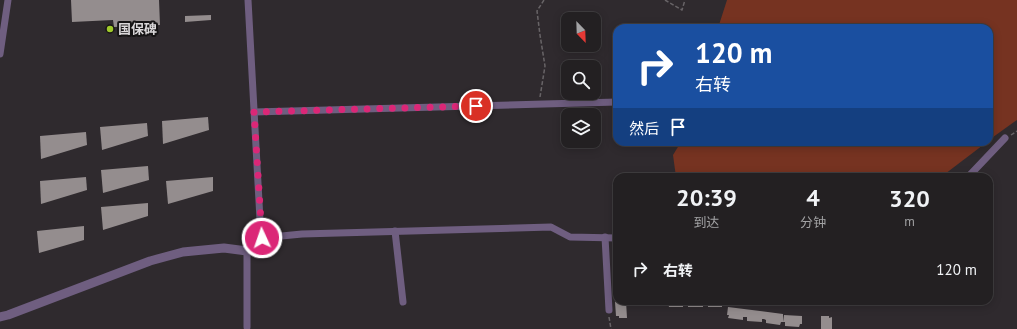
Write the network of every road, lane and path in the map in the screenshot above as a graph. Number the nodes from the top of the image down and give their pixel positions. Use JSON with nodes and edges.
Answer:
{"nodes":[{"id":1,"x":8,"y":0,"type":"edge"},
{"id":2,"x":248,"y":0,"type":"edge"},
{"id":3,"x":544,"y":0,"type":"edge"},
{"id":4,"x":665,"y":0,"type":"edge"},
{"id":5,"x":685,"y":0,"type":"edge"},
{"id":6,"x":0,"y":54,"type":"edge"},
{"id":7,"x":613,"y":102,"type":"edge"},
{"id":8,"x":539,"y":104,"type":"junction"},
{"id":9,"x":254,"y":112,"type":"junction"},
{"id":10,"x":1005,"y":138,"type":"dead end"},
{"id":11,"x":972,"y":173,"type":"edge"},
{"id":12,"x":395,"y":231,"type":"junction"},
{"id":13,"x":605,"y":237,"type":"junction"},
{"id":14,"x":262,"y":238,"type":"junction"},
{"id":15,"x":613,"y":238,"type":"edge"},
{"id":16,"x":247,"y":251,"type":"junction"},
{"id":17,"x":403,"y":302,"type":"dead end"},
{"id":18,"x":609,"y":310,"type":"joint"},
{"id":19,"x":0,"y":317,"type":"edge"},
{"id":20,"x":247,"y":327,"type":"dead end"},
{"id":21,"x":611,"y":329,"type":"edge"}],
"edges":[{"from":1,"to":6,"type":"street"},
{"from":2,"to":9,"type":"street"},
{"from":3,"to":8,"type":"path"},
{"from":4,"to":5,"type":"path"},
{"from":7,"to":8,"type":"street"},
{"from":8,"to":9,"type":"street"},
{"from":9,"to":14,"type":"street"},
{"from":10,"to":11,"type":"street"},
{"from":12,"to":13,"type":"street"},
{"from":12,"to":14,"type":"street"},
{"from":12,"to":17,"type":"street"},
{"from":13,"to":15,"type":"street"},
{"from":13,"to":18,"type":"street"},
{"from":14,"to":16,"type":"street"},
{"from":16,"to":19,"type":"street"},
{"from":16,"to":20,"type":"street"},
{"from":18,"to":21,"type":"path"}]}
